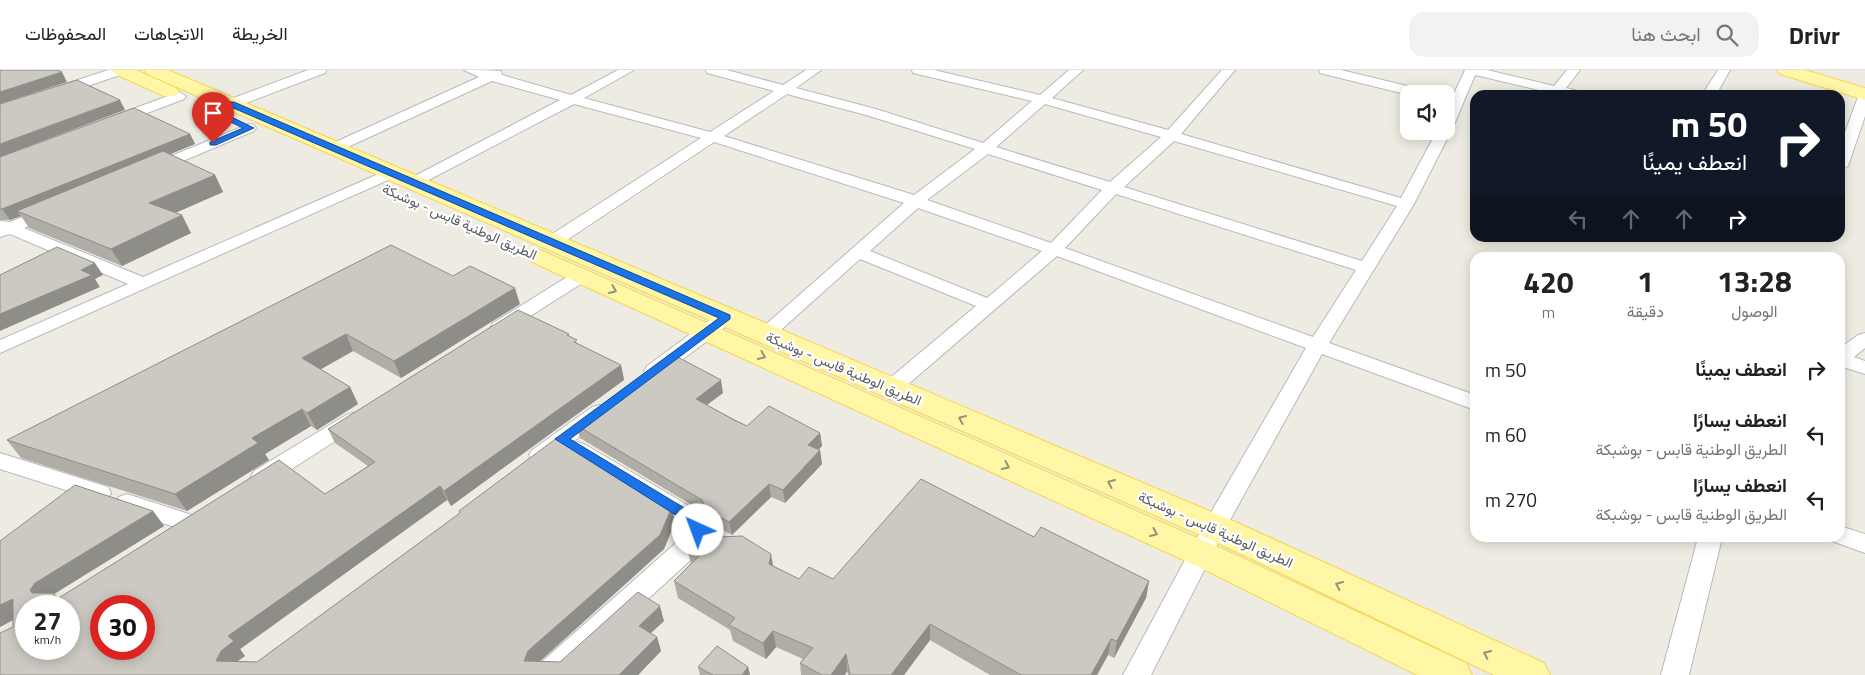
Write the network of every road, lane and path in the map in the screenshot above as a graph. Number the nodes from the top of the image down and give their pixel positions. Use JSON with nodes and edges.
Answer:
{"nodes":[{"id":1,"x":121,"y":70,"type":"edge"},
{"id":2,"x":320,"y":70,"type":"edge"},
{"id":3,"x":470,"y":70,"type":"edge"},
{"id":4,"x":628,"y":70,"type":"edge"},
{"id":5,"x":712,"y":70,"type":"edge"},
{"id":6,"x":815,"y":70,"type":"edge"},
{"id":7,"x":924,"y":70,"type":"edge"},
{"id":8,"x":1077,"y":70,"type":"edge"},
{"id":9,"x":1229,"y":70,"type":"edge"},
{"id":10,"x":1325,"y":70,"type":"edge"},
{"id":11,"x":1471,"y":70,"type":"edge"},
{"id":12,"x":1574,"y":70,"type":"edge"},
{"id":13,"x":1724,"y":70,"type":"edge"},
{"id":14,"x":1786,"y":70,"type":"edge"},
{"id":15,"x":1814,"y":70,"type":"edge"},
{"id":16,"x":159,"y":71,"type":"edge"},
{"id":17,"x":497,"y":73,"type":"edge"},
{"id":18,"x":1865,"y":84,"type":"edge"},
{"id":19,"x":1400,"y":88,"type":"edge"},
{"id":20,"x":785,"y":89,"type":"junction"},
{"id":21,"x":1557,"y":90,"type":"joint"},
{"id":22,"x":1712,"y":90,"type":"edge"},
{"id":23,"x":47,"y":95,"type":"edge"},
{"id":24,"x":1865,"y":95,"type":"edge"},
{"id":25,"x":179,"y":96,"type":"junction"},
{"id":26,"x":1455,"y":96,"type":"edge"},
{"id":27,"x":571,"y":99,"type":"junction"},
{"id":28,"x":1043,"y":99,"type":"junction"},
{"id":29,"x":222,"y":107,"type":"junction"},
{"id":30,"x":98,"y":127,"type":"edge"},
{"id":31,"x":250,"y":128,"type":"junction"},
{"id":32,"x":1171,"y":136,"type":"junction"},
{"id":33,"x":712,"y":139,"type":"junction"},
{"id":34,"x":1439,"y":140,"type":"edge"},
{"id":35,"x":334,"y":148,"type":"junction"},
{"id":36,"x":986,"y":148,"type":"junction"},
{"id":37,"x":1845,"y":149,"type":"edge"},
{"id":38,"x":139,"y":174,"type":"edge"},
{"id":39,"x":392,"y":179,"type":"junction"},
{"id":40,"x":1114,"y":187,"type":"junction"},
{"id":41,"x":915,"y":202,"type":"junction"},
{"id":42,"x":1406,"y":204,"type":"junction"},
{"id":43,"x":65,"y":205,"type":"edge"},
{"id":44,"x":3,"y":228,"type":"edge"},
{"id":45,"x":552,"y":242,"type":"junction"},
{"id":46,"x":1053,"y":251,"type":"junction"},
{"id":47,"x":858,"y":252,"type":"junction"},
{"id":48,"x":1366,"y":268,"type":"junction"},
{"id":49,"x":581,"y":276,"type":"junction"},
{"id":50,"x":144,"y":284,"type":"junction"},
{"id":51,"x":989,"y":305,"type":"junction"},
{"id":52,"x":717,"y":325,"type":"junction"},
{"id":53,"x":766,"y":334,"type":"junction"},
{"id":54,"x":481,"y":339,"type":"edge"},
{"id":55,"x":1865,"y":339,"type":"edge"},
{"id":56,"x":1317,"y":346,"type":"junction"},
{"id":57,"x":0,"y":347,"type":"edge"},
{"id":58,"x":1845,"y":355,"type":"edge"},
{"id":59,"x":1845,"y":361,"type":"edge"},
{"id":60,"x":1865,"y":368,"type":"edge"},
{"id":61,"x":638,"y":383,"type":"edge"},
{"id":62,"x":891,"y":388,"type":"junction"},
{"id":63,"x":615,"y":400,"type":"edge"},
{"id":64,"x":1470,"y":401,"type":"edge"},
{"id":65,"x":373,"y":407,"type":"edge"},
{"id":66,"x":562,"y":439,"type":"junction"},
{"id":67,"x":0,"y":461,"type":"edge"},
{"id":68,"x":522,"y":469,"type":"edge"},
{"id":69,"x":248,"y":486,"type":"edge"},
{"id":70,"x":1214,"y":527,"type":"junction"},
{"id":71,"x":1845,"y":537,"type":"edge"},
{"id":72,"x":165,"y":539,"type":"edge"},
{"id":73,"x":1709,"y":542,"type":"edge"},
{"id":74,"x":1865,"y":544,"type":"edge"},
{"id":75,"x":1201,"y":554,"type":"junction"},
{"id":76,"x":546,"y":675,"type":"edge"},
{"id":77,"x":1137,"y":675,"type":"edge"},
{"id":78,"x":1453,"y":675,"type":"edge"},
{"id":79,"x":1531,"y":675,"type":"edge"},
{"id":80,"x":1675,"y":675,"type":"edge"}],
"edges":[{"from":1,"to":23,"type":"street"},
{"from":1,"to":25,"type":"main road","name":"الطريق الوطنية قابس - بوشبكة"},
{"from":2,"to":29,"type":"street"},
{"from":3,"to":17,"type":"street"},
{"from":4,"to":27,"type":"street"},
{"from":5,"to":20,"type":"street"},
{"from":6,"to":20,"type":"street"},
{"from":7,"to":28,"type":"street"},
{"from":8,"to":28,"type":"street"},
{"from":9,"to":32,"type":"street"},
{"from":10,"to":19,"type":"street"},
{"from":11,"to":21,"type":"street"},
{"from":11,"to":26,"type":"street"},
{"from":12,"to":21,"type":"street"},
{"from":13,"to":22,"type":"street"},
{"from":14,"to":24,"type":"main road"},
{"from":15,"to":18,"type":"main road"},
{"from":16,"to":29,"type":"main road","name":"الطريق الوطنية قابس - بوشبكة"},
{"from":17,"to":27,"type":"street"},
{"from":17,"to":35,"type":"street"},
{"from":20,"to":33,"type":"street"},
{"from":20,"to":36,"type":"street"},
{"from":24,"to":37,"type":"street"},
{"from":25,"to":29,"type":"main road","name":"الطريق الوطنية قابس - بوشبكة"},
{"from":25,"to":30,"type":"street"},
{"from":27,"to":33,"type":"street"},
{"from":27,"to":39,"type":"street"},
{"from":28,"to":32,"type":"street"},
{"from":28,"to":36,"type":"street"},
{"from":29,"to":31,"type":"main road","name":"الطريق الوطنية قابس - بوشبكة"},
{"from":29,"to":35,"type":"main road","name":"الطريق الوطنية قابس - بوشبكة"},
{"from":31,"to":38,"type":"street"},
{"from":31,"to":39,"type":"main road","name":"الطريق الوطنية قابس - بوشبكة"},
{"from":32,"to":40,"type":"street"},
{"from":32,"to":42,"type":"street"},
{"from":33,"to":41,"type":"street"},
{"from":33,"to":45,"type":"street"},
{"from":34,"to":42,"type":"street"},
{"from":35,"to":39,"type":"main road","name":"الطريق الوطنية قابس - بوشبكة"},
{"from":36,"to":40,"type":"street"},
{"from":36,"to":41,"type":"street"},
{"from":39,"to":45,"type":"main road","name":"الطريق الوطنية قابس - بوشبكة"},
{"from":39,"to":49,"type":"main road","name":"الطريق الوطنية قابس - بوشبكة"},
{"from":39,"to":50,"type":"street"},
{"from":40,"to":46,"type":"street"},
{"from":40,"to":48,"type":"street"},
{"from":41,"to":46,"type":"street"},
{"from":41,"to":47,"type":"street"},
{"from":42,"to":48,"type":"street"},
{"from":43,"to":44,"type":"street"},
{"from":44,"to":50,"type":"street"},
{"from":45,"to":52,"type":"main road","name":"الطريق الوطنية قابس - بوشبكة"},
{"from":46,"to":51,"type":"street"},
{"from":46,"to":56,"type":"street"},
{"from":47,"to":51,"type":"street"},
{"from":47,"to":53,"type":"street"},
{"from":48,"to":56,"type":"street"},
{"from":49,"to":52,"type":"main road","name":"الطريق الوطنية قابس - بوشبكة","one_way":true},
{"from":49,"to":54,"type":"street"},
{"from":50,"to":57,"type":"street"},
{"from":51,"to":62,"type":"street"},
{"from":52,"to":53,"type":"main road","name":"الطريق الوطنية قابس - بوشبكة"},
{"from":52,"to":61,"type":"street"},
{"from":52,"to":75,"type":"main road","name":"الطريق الوطنية قابس - بوشبكة","one_way":true},
{"from":53,"to":62,"type":"main road","name":"الطريق الوطنية قابس - بوشبكة"},
{"from":55,"to":58,"type":"street"},
{"from":56,"to":64,"type":"street"},
{"from":56,"to":70,"type":"street"},
{"from":59,"to":60,"type":"street"},
{"from":70,"to":62,"type":"main road","name":"الطريق الوطنية قابس - بوشبكة","one_way":true},
{"from":63,"to":66,"type":"street"},
{"from":65,"to":69,"type":"street"},
{"from":66,"to":68,"type":"street"},
{"from":66,"to":76,"type":"street"},
{"from":67,"to":72,"type":"street"},
{"from":70,"to":75,"type":"street"},
{"from":79,"to":70,"type":"main road","name":"الطريق الوطنية قابس - بوشبكة","one_way":true},
{"from":71,"to":74,"type":"street"},
{"from":73,"to":80,"type":"street"},
{"from":75,"to":77,"type":"street"},
{"from":75,"to":78,"type":"main road","name":"الطريق الوطنية قابس - بوشبكة"}]}
